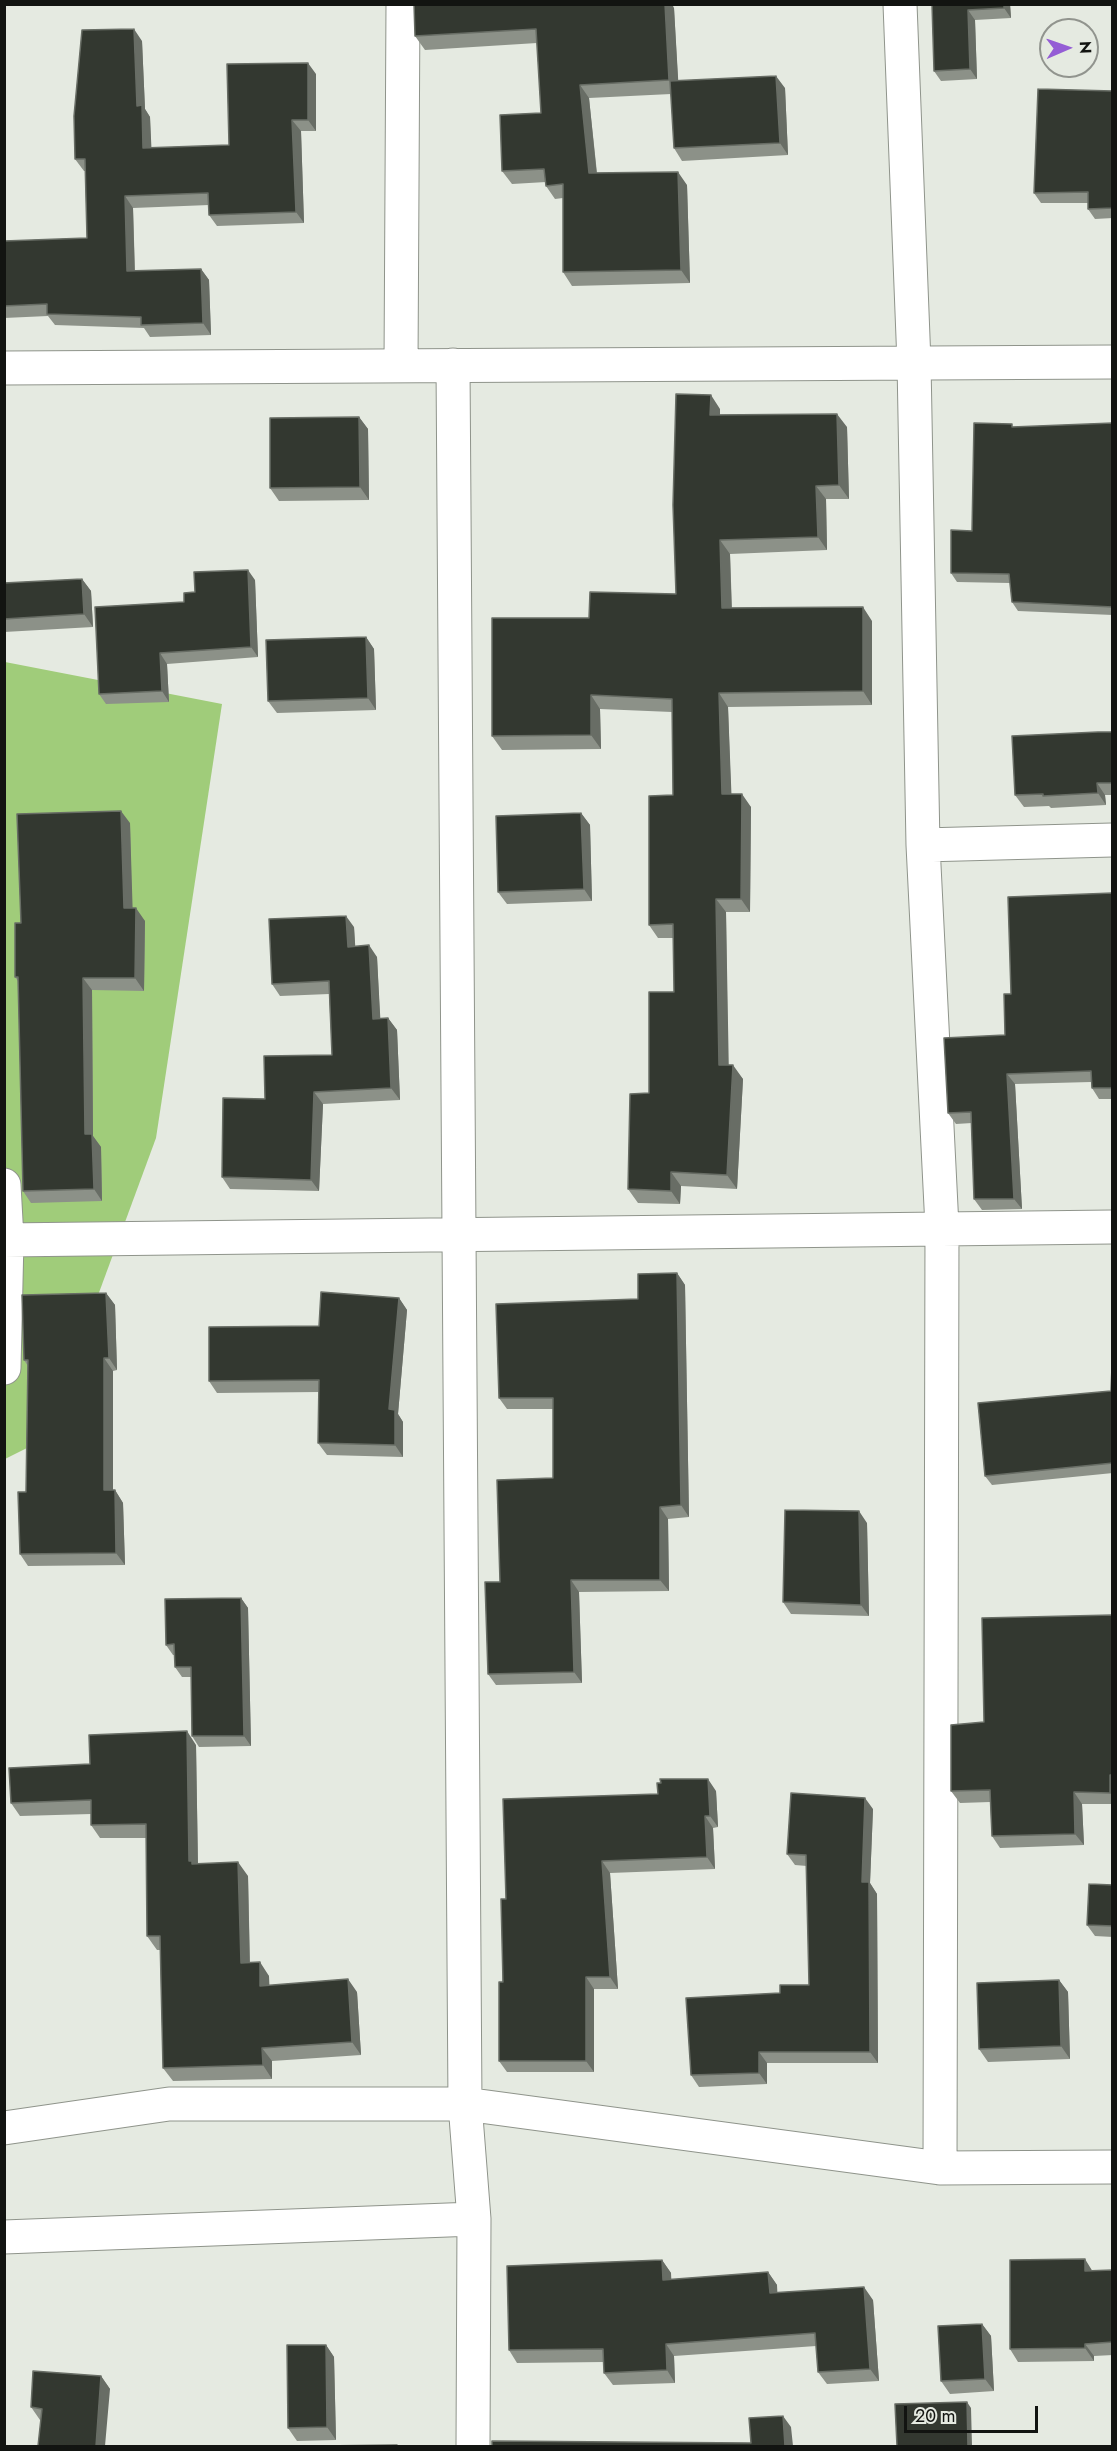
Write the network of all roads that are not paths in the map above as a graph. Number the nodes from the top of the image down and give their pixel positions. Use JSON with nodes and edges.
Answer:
{"nodes":[{"id":1,"x":403,"y":4,"type":"edge"},
{"id":2,"x":900,"y":4,"type":"edge"},
{"id":3,"x":1113,"y":362,"type":"edge"},
{"id":4,"x":914,"y":363,"type":"junction"},
{"id":5,"x":401,"y":365,"type":"junction"},
{"id":6,"x":453,"y":365,"type":"junction"},
{"id":7,"x":4,"y":368,"type":"edge"},
{"id":8,"x":1113,"y":840,"type":"edge"},
{"id":9,"x":923,"y":845,"type":"junction"},
{"id":10,"x":4,"y":1185,"type":"edge"},
{"id":11,"x":942,"y":1227,"type":"junction"},
{"id":12,"x":1113,"y":1227,"type":"edge"},
{"id":13,"x":460,"y":1232,"type":"junction"},
{"id":14,"x":6,"y":1239,"type":"edge"},
{"id":15,"x":4,"y":1368,"type":"edge"},
{"id":16,"x":465,"y":2104,"type":"junction"},
{"id":17,"x":4,"y":2128,"type":"edge"},
{"id":18,"x":1113,"y":2167,"type":"edge"},
{"id":19,"x":940,"y":2168,"type":"junction"},
{"id":20,"x":474,"y":2219,"type":"junction"},
{"id":21,"x":4,"y":2237,"type":"edge"},
{"id":22,"x":473,"y":2446,"type":"edge"}],
"edges":[{"from":1,"to":5,"type":"street"},
{"from":2,"to":4,"type":"street"},
{"from":3,"to":4,"type":"street"},
{"from":4,"to":6,"type":"street"},
{"from":4,"to":9,"type":"street"},
{"from":5,"to":6,"type":"street"},
{"from":5,"to":7,"type":"street"},
{"from":6,"to":13,"type":"street"},
{"from":8,"to":9,"type":"street"},
{"from":9,"to":11,"type":"street"},
{"from":10,"to":14,"type":"street"},
{"from":11,"to":12,"type":"street"},
{"from":11,"to":13,"type":"street"},
{"from":11,"to":19,"type":"street"},
{"from":13,"to":14,"type":"street"},
{"from":13,"to":16,"type":"street"},
{"from":14,"to":15,"type":"street"},
{"from":16,"to":17,"type":"street"},
{"from":16,"to":19,"type":"street"},
{"from":16,"to":20,"type":"street"},
{"from":18,"to":19,"type":"street"},
{"from":20,"to":21,"type":"street"},
{"from":20,"to":22,"type":"street"}]}
